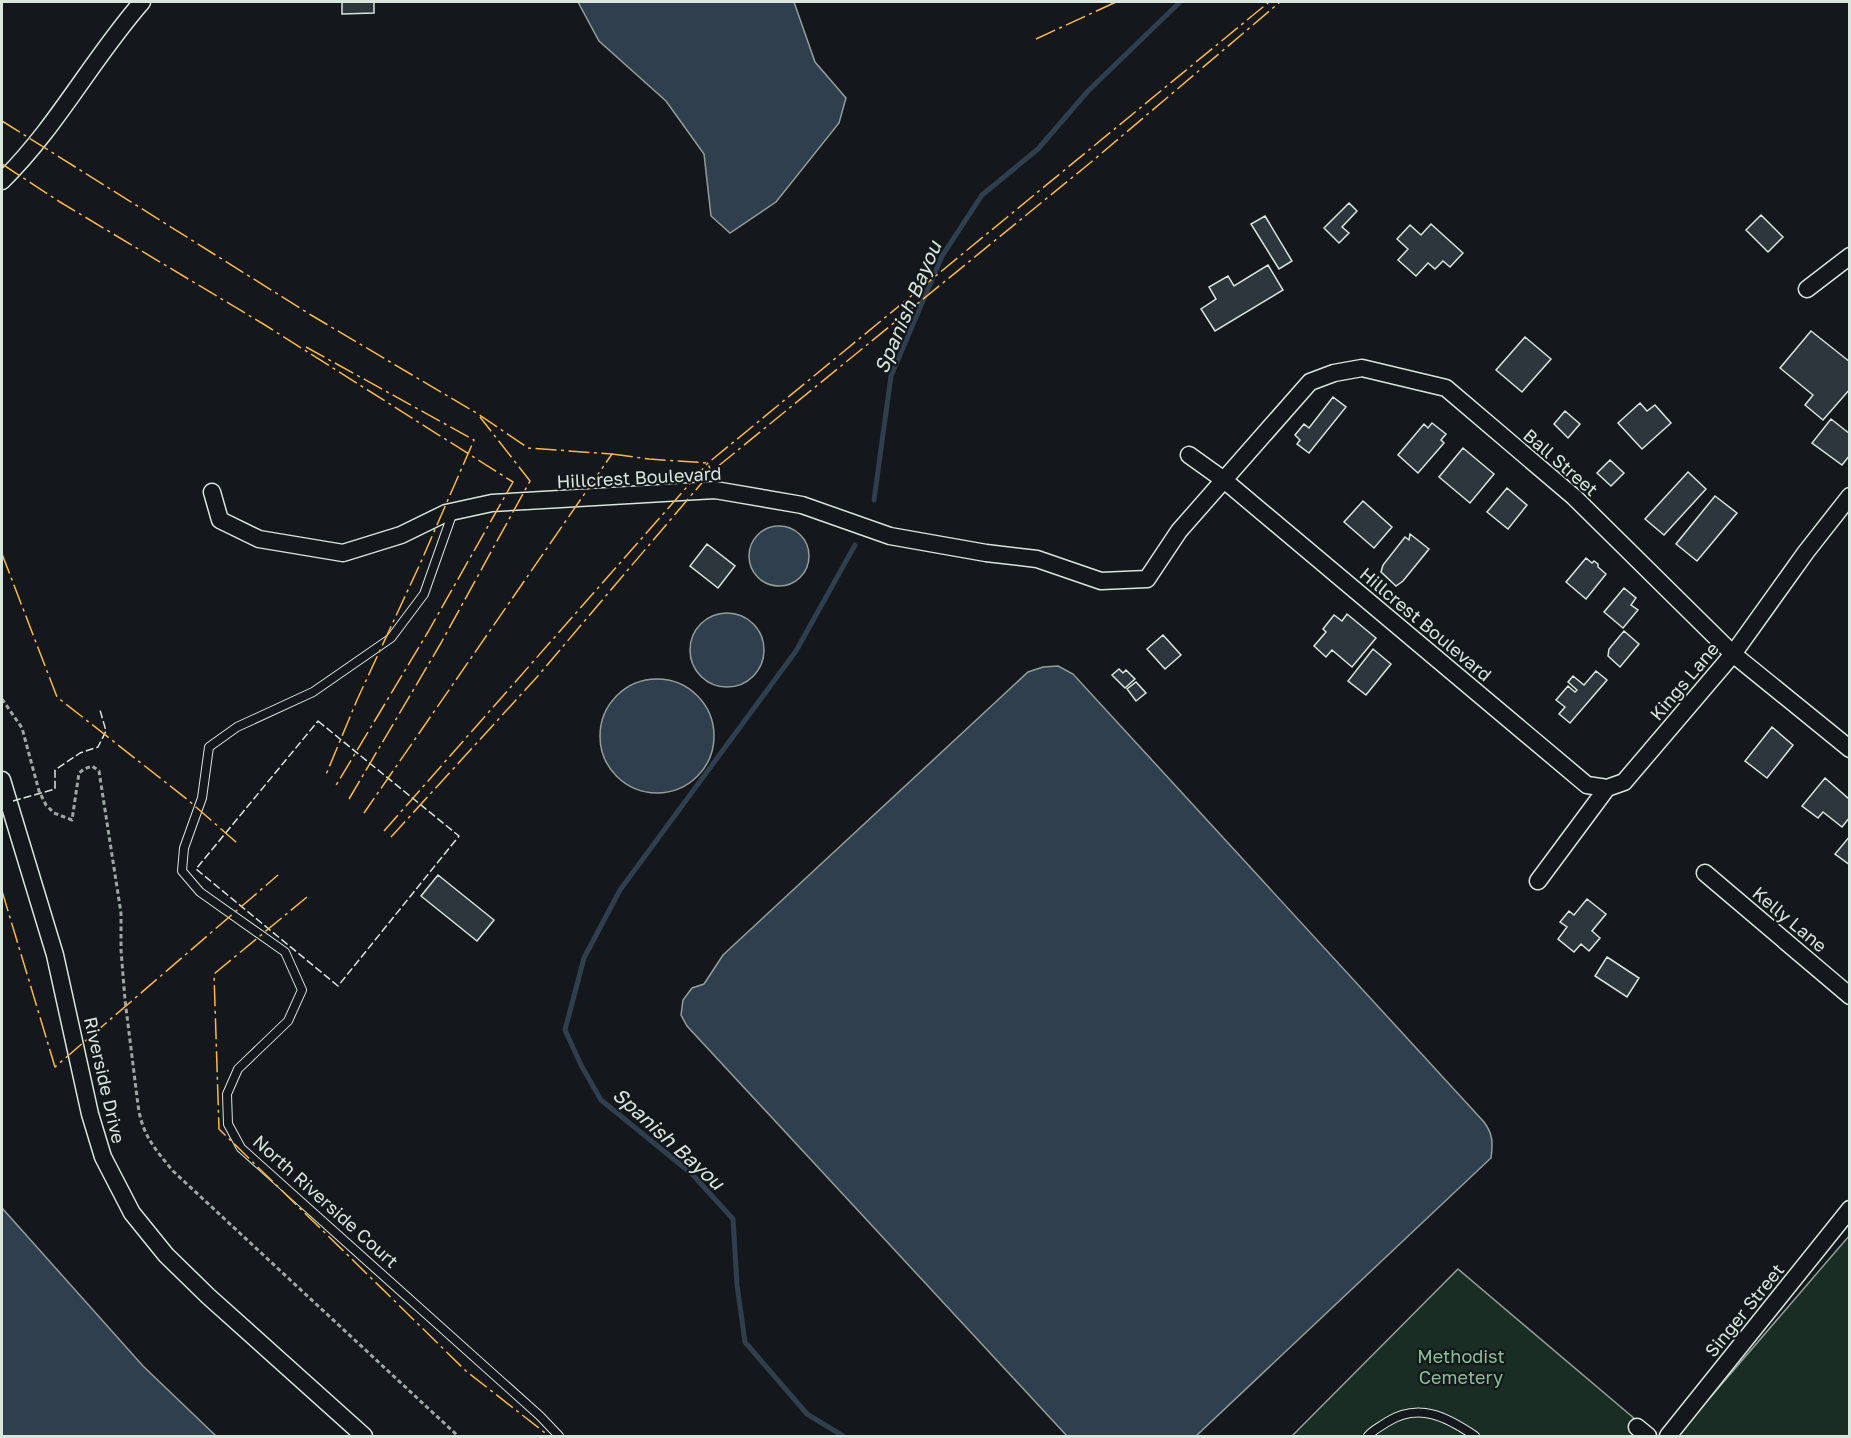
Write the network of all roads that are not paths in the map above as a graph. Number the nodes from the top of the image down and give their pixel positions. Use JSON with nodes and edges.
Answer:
{"nodes":[{"id":1,"x":142,"y":2,"type":"edge"},
{"id":2,"x":2,"y":181,"type":"edge"},
{"id":3,"x":1850,"y":256,"type":"edge"},
{"id":4,"x":1807,"y":289,"type":"dead end"},
{"id":5,"x":1189,"y":455,"type":"dead end"},
{"id":6,"x":1224,"y":480,"type":"junction"},
{"id":7,"x":212,"y":492,"type":"dead end"},
{"id":8,"x":1850,"y":496,"type":"edge"},
{"id":9,"x":453,"y":511,"type":"junction"},
{"id":10,"x":1733,"y":654,"type":"junction"},
{"id":11,"x":1850,"y":749,"type":"edge"},
{"id":12,"x":2,"y":780,"type":"edge"},
{"id":13,"x":1607,"y":788,"type":"junction"},
{"id":14,"x":1705,"y":873,"type":"dead end"},
{"id":15,"x":1538,"y":881,"type":"dead end"},
{"id":16,"x":1850,"y":996,"type":"edge"},
{"id":17,"x":1850,"y":1209,"type":"edge"},
{"id":18,"x":364,"y":1437,"type":"edge"},
{"id":19,"x":559,"y":1437,"type":"edge"},
{"id":20,"x":1368,"y":1437,"type":"edge"},
{"id":21,"x":1475,"y":1437,"type":"edge"},
{"id":22,"x":1668,"y":1437,"type":"edge"}],
"edges":[{"from":1,"to":2,"type":"street"},
{"from":3,"to":4,"type":"street"},
{"from":5,"to":6,"type":"street","name":"Hillcrest Boulevard"},
{"from":6,"to":9,"type":"street","name":"Hillcrest Boulevard"},
{"from":6,"to":10,"type":"street","name":"Ball Street"},
{"from":6,"to":13,"type":"street","name":"Hillcrest Boulevard"},
{"from":7,"to":9,"type":"street","name":"Hillcrest Boulevard"},
{"from":8,"to":10,"type":"street","name":"Kings Lane"},
{"from":9,"to":19,"type":"lane","name":"North Riverside Court"},
{"from":10,"to":11,"type":"street","name":"Ball Street"},
{"from":10,"to":13,"type":"street","name":"Kings Lane"},
{"from":12,"to":18,"type":"street","name":"Riverside Drive"},
{"from":13,"to":15,"type":"street","name":"Kings Lane"},
{"from":14,"to":16,"type":"street","name":"Kelly Lane"},
{"from":17,"to":22,"type":"street","name":"Singer Street"},
{"from":20,"to":21,"type":"lane"}]}
